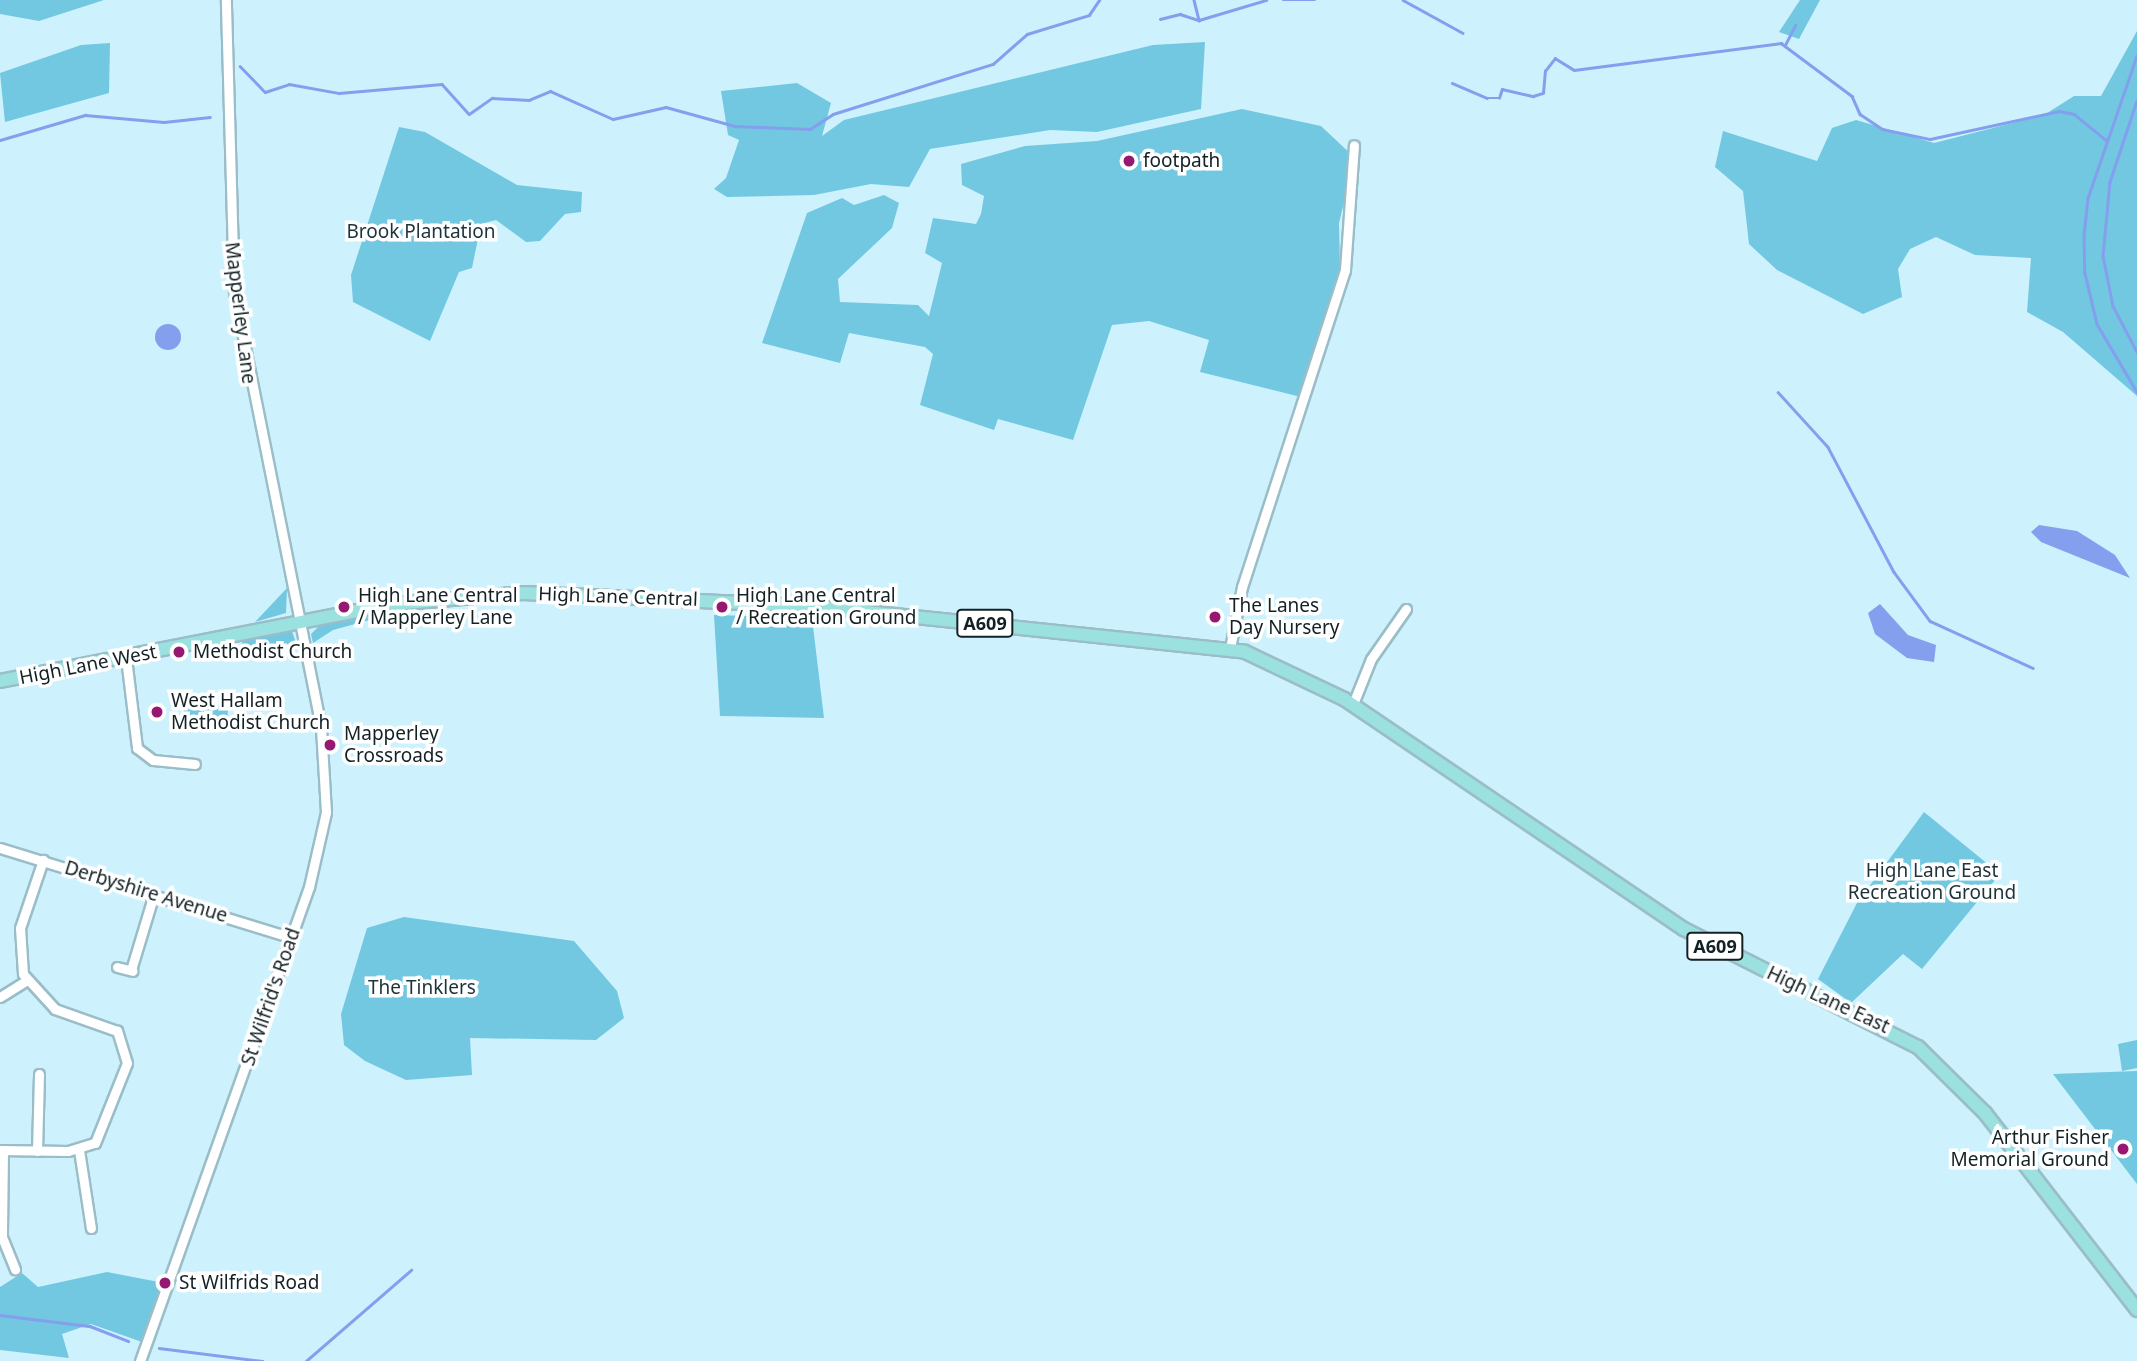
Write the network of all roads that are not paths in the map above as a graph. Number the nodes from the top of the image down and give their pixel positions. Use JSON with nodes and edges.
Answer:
{"nodes":[{"id":1,"x":226,"y":0,"type":"edge"},
{"id":2,"x":1354,"y":145,"type":"dead end"},
{"id":3,"x":1406,"y":609,"type":"dead end"},
{"id":4,"x":299,"y":621,"type":"junction"},
{"id":5,"x":1230,"y":648,"type":"junction"},
{"id":6,"x":126,"y":658,"type":"junction"},
{"id":7,"x":0,"y":681,"type":"edge"},
{"id":8,"x":1353,"y":704,"type":"junction"},
{"id":9,"x":168,"y":751,"type":"dead end"},
{"id":10,"x":167,"y":761,"type":"junction"},
{"id":11,"x":195,"y":764,"type":"dead end"},
{"id":12,"x":0,"y":848,"type":"edge"},
{"id":13,"x":43,"y":860,"type":"junction"},
{"id":14,"x":154,"y":894,"type":"junction"},
{"id":15,"x":292,"y":938,"type":"junction"},
{"id":16,"x":117,"y":967,"type":"dead end"},
{"id":17,"x":26,"y":980,"type":"junction"},
{"id":18,"x":0,"y":997,"type":"edge"},
{"id":19,"x":39,"y":1074,"type":"dead end"},
{"id":20,"x":1,"y":1150,"type":"edge"},
{"id":21,"x":79,"y":1150,"type":"junction"},
{"id":22,"x":37,"y":1151,"type":"junction"},
{"id":23,"x":91,"y":1228,"type":"dead end"},
{"id":24,"x":15,"y":1269,"type":"dead end"},
{"id":25,"x":2137,"y":1310,"type":"edge"},
{"id":26,"x":140,"y":1361,"type":"edge"}],
"edges":[{"from":1,"to":4,"type":"street","name":"Mapperley Lane"},
{"from":2,"to":5,"type":"street"},
{"from":3,"to":8,"type":"street"},
{"from":4,"to":5,"type":"main road","name":"High Lane Central","number":"A609"},
{"from":4,"to":6,"type":"main road","name":"High Lane West","number":"A609"},
{"from":4,"to":15,"type":"street","name":"St Wilfrid's Road"},
{"from":5,"to":8,"type":"main road","name":"High Lane East","number":"A609"},
{"from":6,"to":7,"type":"main road","name":"High Lane West","number":"A609"},
{"from":6,"to":10,"type":"street"},
{"from":8,"to":25,"type":"main road","name":"High Lane East","number":"A609"},
{"from":9,"to":10,"type":"street"},
{"from":10,"to":11,"type":"street"},
{"from":12,"to":13,"type":"street","name":"Derbyshire Avenue"},
{"from":13,"to":14,"type":"street","name":"Derbyshire Avenue"},
{"from":13,"to":17,"type":"street"},
{"from":14,"to":15,"type":"street","name":"Derbyshire Avenue"},
{"from":14,"to":16,"type":"street"},
{"from":15,"to":26,"type":"street","name":"St Wilfrid's Road"},
{"from":17,"to":18,"type":"street"},
{"from":17,"to":21,"type":"street"},
{"from":19,"to":22,"type":"street"},
{"from":20,"to":22,"type":"street"},
{"from":20,"to":24,"type":"street"},
{"from":21,"to":22,"type":"street"},
{"from":21,"to":23,"type":"street"}]}
